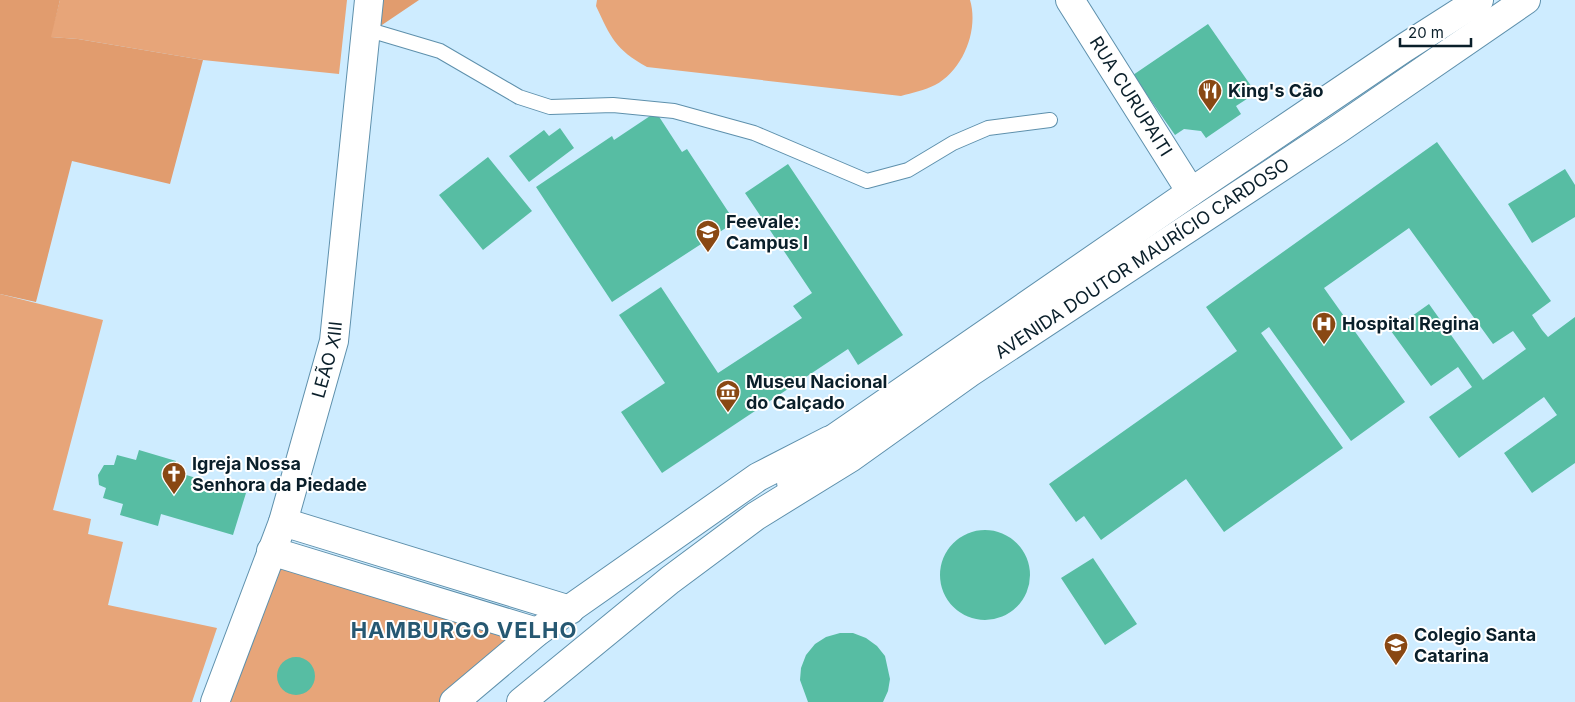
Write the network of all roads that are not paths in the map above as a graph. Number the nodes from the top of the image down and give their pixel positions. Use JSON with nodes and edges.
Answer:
{"nodes":[{"id":1,"x":369,"y":0,"type":"edge"},
{"id":2,"x":1070,"y":0,"type":"edge"},
{"id":3,"x":1479,"y":0,"type":"edge"},
{"id":4,"x":1526,"y":0,"type":"edge"},
{"id":5,"x":366,"y":29,"type":"junction"},
{"id":6,"x":1404,"y":48,"type":"junction"},
{"id":7,"x":1420,"y":72,"type":"junction"},
{"id":8,"x":1320,"y":106,"type":"junction"},
{"id":9,"x":1050,"y":120,"type":"dead end"},
{"id":10,"x":1337,"y":130,"type":"junction"},
{"id":11,"x":1220,"y":172,"type":"junction"},
{"id":12,"x":1191,"y":192,"type":"junction"},
{"id":13,"x":1237,"y":196,"type":"junction"},
{"id":14,"x":1162,"y":229,"type":"junction"},
{"id":15,"x":962,"y":363,"type":"junction"},
{"id":16,"x":836,"y":437,"type":"junction"},
{"id":17,"x":756,"y":516,"type":"junction"},
{"id":18,"x":283,"y":522,"type":"junction"},
{"id":19,"x":272,"y":552,"type":"junction"},
{"id":20,"x":570,"y":610,"type":"junction"},
{"id":21,"x":537,"y":632,"type":"junction"},
{"id":22,"x":215,"y":702,"type":"edge"},
{"id":23,"x":454,"y":702,"type":"edge"},
{"id":24,"x":521,"y":702,"type":"edge"}],
"edges":[{"from":1,"to":5,"type":"main road","name":"LEÃO XIII"},
{"from":2,"to":12,"type":"main road","name":"RUA CURUPAITI"},
{"from":3,"to":6,"type":"main road","name":"AVENIDA DOUTOR MAURÍCIO CARDOSO"},
{"from":4,"to":7,"type":"main road","name":"AVENIDA DOUTOR MAURÍCIO CARDOSO"},
{"from":5,"to":9,"type":"lane"},
{"from":5,"to":18,"type":"main road","name":"LEÃO XIII"},
{"from":6,"to":7,"type":"main road"},
{"from":6,"to":8,"type":"main road","name":"AVENIDA DOUTOR MAURÍCIO CARDOSO"},
{"from":7,"to":10,"type":"main road","name":"AVENIDA DOUTOR MAURÍCIO CARDOSO"},
{"from":8,"to":10,"type":"main road"},
{"from":8,"to":11,"type":"main road","name":"AVENIDA DOUTOR MAURÍCIO CARDOSO"},
{"from":10,"to":13,"type":"main road","name":"AVENIDA DOUTOR MAURÍCIO CARDOSO"},
{"from":11,"to":12,"type":"main road","name":"AVENIDA DOUTOR MAURÍCIO CARDOSO"},
{"from":11,"to":13,"type":"main road"},
{"from":12,"to":14,"type":"main road","name":"AVENIDA DOUTOR MAURÍCIO CARDOSO"},
{"from":13,"to":14,"type":"main road","name":"AVENIDA DOUTOR MAURÍCIO CARDOSO"},
{"from":14,"to":15,"type":"main road","name":"AVENIDA DOUTOR MAURÍCIO CARDOSO"},
{"from":15,"to":16,"type":"main road","name":"AVENIDA DOUTOR MAURÍCIO CARDOSO"},
{"from":15,"to":17,"type":"main road","name":"AVENIDA DOUTOR MAURÍCIO CARDOSO"},
{"from":16,"to":17,"type":"main road","name":"AVENIDA DOUTOR MAURÍCIO CARDOSO"},
{"from":16,"to":20,"type":"main road"},
{"from":17,"to":24,"type":"main road","name":"AVENIDA DOUTOR MAURÍCIO CARDOSO"},
{"from":18,"to":19,"type":"main road","name":"LEÃO XIII"},
{"from":18,"to":20,"type":"main road"},
{"from":19,"to":21,"type":"main road"},
{"from":19,"to":22,"type":"main road","name":"LEÃO XIII"},
{"from":20,"to":21,"type":"main road"},
{"from":21,"to":23,"type":"main road"}]}
